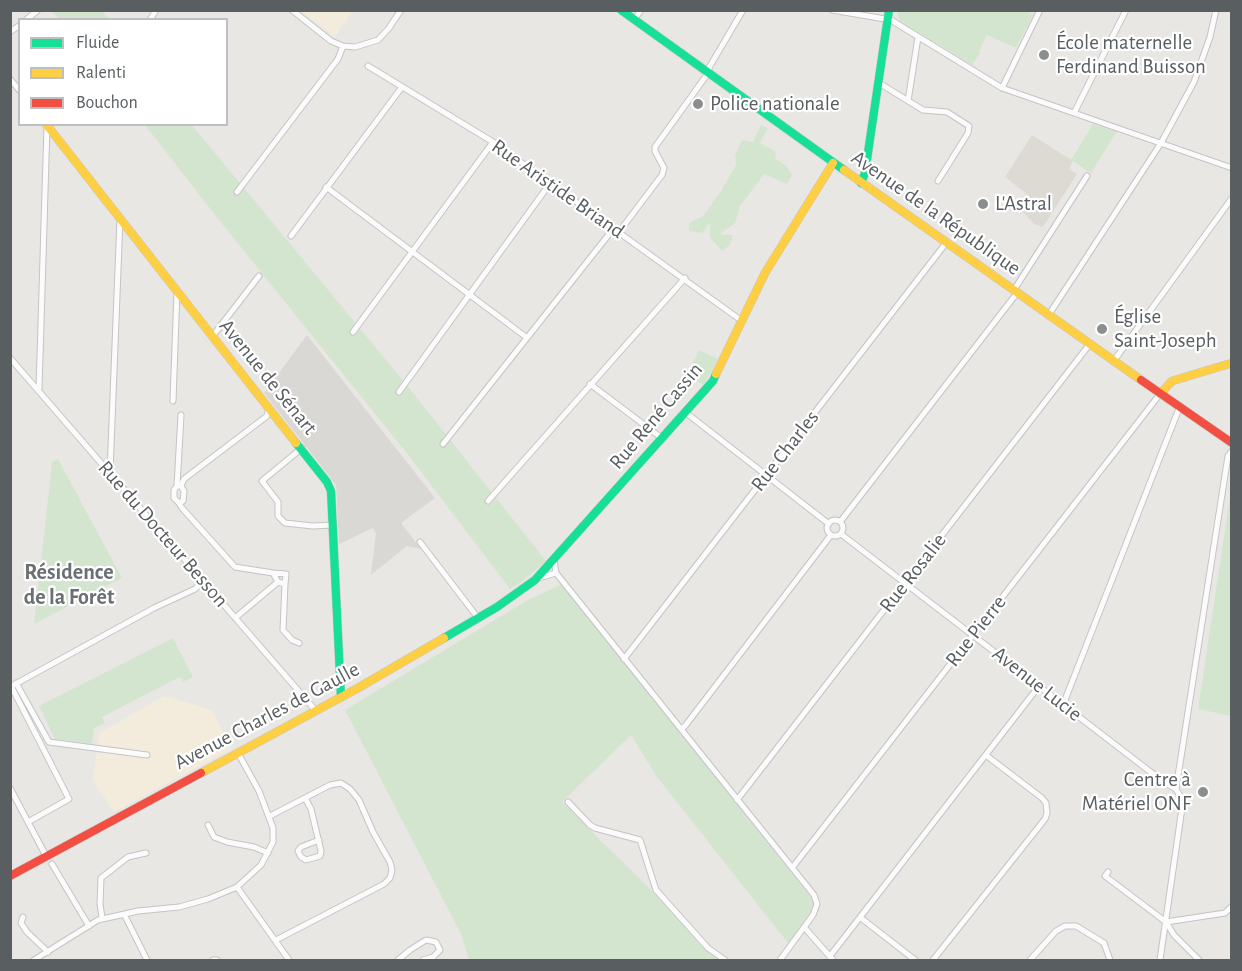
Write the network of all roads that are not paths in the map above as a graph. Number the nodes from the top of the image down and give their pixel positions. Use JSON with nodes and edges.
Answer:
{"nodes":[{"id":1,"x":292,"y":10,"type":"edge"},
{"id":2,"x":401,"y":10,"type":"edge"},
{"id":3,"x":621,"y":10,"type":"edge"},
{"id":4,"x":641,"y":10,"type":"edge"},
{"id":5,"x":742,"y":10,"type":"edge"},
{"id":6,"x":831,"y":10,"type":"edge"},
{"id":7,"x":889,"y":10,"type":"edge"},
{"id":8,"x":1040,"y":10,"type":"edge"},
{"id":9,"x":1126,"y":10,"type":"edge"},
{"id":10,"x":1216,"y":10,"type":"edge"},
{"id":11,"x":634,"y":20,"type":"junction"},
{"id":12,"x":888,"y":20,"type":"junction"},
{"id":13,"x":918,"y":37,"type":"junction"},
{"id":14,"x":343,"y":46,"type":"junction"},
{"id":15,"x":368,"y":66,"type":"dead end"},
{"id":16,"x":708,"y":72,"type":"junction"},
{"id":17,"x":879,"y":83,"type":"junction"},
{"id":18,"x":402,"y":87,"type":"junction"},
{"id":19,"x":1002,"y":88,"type":"junction"},
{"id":20,"x":908,"y":101,"type":"junction"},
{"id":21,"x":1074,"y":113,"type":"junction"},
{"id":22,"x":46,"y":126,"type":"edge"},
{"id":23,"x":47,"y":126,"type":"edge"},
{"id":24,"x":493,"y":142,"type":"junction"},
{"id":25,"x":1161,"y":143,"type":"junction"},
{"id":26,"x":833,"y":163,"type":"junction"},
{"id":27,"x":1232,"y":168,"type":"edge"},
{"id":28,"x":1087,"y":176,"type":"dead end"},
{"id":29,"x":938,"y":181,"type":"dead end"},
{"id":30,"x":551,"y":182,"type":"junction"},
{"id":31,"x":861,"y":183,"type":"junction"},
{"id":32,"x":326,"y":188,"type":"junction"},
{"id":33,"x":237,"y":192,"type":"dead end"},
{"id":34,"x":1232,"y":198,"type":"edge"},
{"id":35,"x":120,"y":219,"type":"junction"},
{"id":36,"x":616,"y":230,"type":"junction"},
{"id":37,"x":291,"y":236,"type":"dead end"},
{"id":38,"x":946,"y":243,"type":"junction"},
{"id":39,"x":412,"y":251,"type":"junction"},
{"id":40,"x":259,"y":276,"type":"dead end"},
{"id":41,"x":684,"y":278,"type":"junction"},
{"id":42,"x":177,"y":290,"type":"junction"},
{"id":43,"x":1015,"y":292,"type":"junction"},
{"id":44,"x":470,"y":295,"type":"junction"},
{"id":45,"x":1048,"y":316,"type":"junction"},
{"id":46,"x":742,"y":321,"type":"junction"},
{"id":47,"x":353,"y":332,"type":"dead end"},
{"id":48,"x":212,"y":337,"type":"junction"},
{"id":49,"x":526,"y":337,"type":"junction"},
{"id":50,"x":1089,"y":345,"type":"junction"},
{"id":51,"x":10,"y":358,"type":"edge"},
{"id":52,"x":1113,"y":362,"type":"junction"},
{"id":53,"x":1232,"y":363,"type":"edge"},
{"id":54,"x":590,"y":384,"type":"junction"},
{"id":55,"x":39,"y":389,"type":"junction"},
{"id":56,"x":399,"y":392,"type":"dead end"},
{"id":57,"x":1160,"y":394,"type":"junction"},
{"id":58,"x":173,"y":401,"type":"dead end"},
{"id":59,"x":1180,"y":406,"type":"junction"},
{"id":60,"x":268,"y":407,"type":"junction"},
{"id":61,"x":685,"y":412,"type":"junction"},
{"id":62,"x":181,"y":416,"type":"dead end"},
{"id":63,"x":663,"y":439,"type":"junction"},
{"id":64,"x":1232,"y":443,"type":"edge"},
{"id":65,"x":442,"y":444,"type":"dead end"},
{"id":66,"x":302,"y":448,"type":"junction"},
{"id":67,"x":1232,"y":451,"type":"edge"},
{"id":68,"x":110,"y":472,"type":"junction"},
{"id":69,"x":766,"y":476,"type":"junction"},
{"id":70,"x":179,"y":486,"type":"junction"},
{"id":71,"x":488,"y":501,"type":"dead end"},
{"id":72,"x":840,"y":522,"type":"junction"},
{"id":73,"x":829,"y":524,"type":"junction"},
{"id":74,"x":333,"y":525,"type":"junction"},
{"id":75,"x":841,"y":534,"type":"junction"},
{"id":76,"x":831,"y":535,"type":"junction"},
{"id":77,"x":420,"y":542,"type":"dead end"},
{"id":78,"x":554,"y":560,"type":"junction"},
{"id":79,"x":273,"y":573,"type":"junction"},
{"id":80,"x":556,"y":573,"type":"junction"},
{"id":81,"x":535,"y":580,"type":"junction"},
{"id":82,"x":203,"y":581,"type":"junction"},
{"id":83,"x":278,"y":582,"type":"junction"},
{"id":84,"x":905,"y":583,"type":"junction"},
{"id":85,"x":285,"y":584,"type":"junction"},
{"id":86,"x":235,"y":618,"type":"junction"},
{"id":87,"x":478,"y":618,"type":"junction"},
{"id":88,"x":973,"y":634,"type":"junction"},
{"id":89,"x":299,"y":643,"type":"dead end"},
{"id":90,"x":624,"y":658,"type":"junction"},
{"id":91,"x":12,"y":686,"type":"edge"},
{"id":92,"x":1039,"y":686,"type":"junction"},
{"id":93,"x":341,"y":698,"type":"junction"},
{"id":94,"x":1063,"y":705,"type":"junction"},
{"id":95,"x":316,"y":711,"type":"junction"},
{"id":96,"x":681,"y":729,"type":"junction"},
{"id":97,"x":238,"y":753,"type":"junction"},
{"id":98,"x":147,"y":755,"type":"dead end"},
{"id":99,"x":987,"y":756,"type":"junction"},
{"id":100,"x":10,"y":788,"type":"edge"},
{"id":101,"x":1176,"y":789,"type":"junction"},
{"id":102,"x":305,"y":798,"type":"junction"},
{"id":103,"x":737,"y":800,"type":"junction"},
{"id":104,"x":568,"y":802,"type":"dead end"},
{"id":105,"x":270,"y":816,"type":"junction"},
{"id":106,"x":28,"y":822,"type":"junction"},
{"id":107,"x":208,"y":825,"type":"dead end"},
{"id":108,"x":318,"y":840,"type":"junction"},
{"id":109,"x":146,"y":853,"type":"dead end"},
{"id":110,"x":268,"y":853,"type":"junction"},
{"id":111,"x":46,"y":856,"type":"junction"},
{"id":112,"x":52,"y":864,"type":"dead end"},
{"id":113,"x":792,"y":868,"type":"junction"},
{"id":114,"x":1108,"y":872,"type":"dead end"},
{"id":115,"x":10,"y":876,"type":"edge"},
{"id":116,"x":237,"y":887,"type":"junction"},
{"id":117,"x":1232,"y":906,"type":"edge"},
{"id":118,"x":124,"y":914,"type":"junction"},
{"id":119,"x":23,"y":917,"type":"dead end"},
{"id":120,"x":102,"y":918,"type":"junction"},
{"id":121,"x":861,"y":918,"type":"junction"},
{"id":122,"x":1166,"y":922,"type":"junction"},
{"id":123,"x":89,"y":926,"type":"junction"},
{"id":124,"x":804,"y":927,"type":"junction"},
{"id":125,"x":276,"y":940,"type":"junction"},
{"id":126,"x":48,"y":952,"type":"junction"},
{"id":127,"x":832,"y":958,"type":"edge"},
{"id":128,"x":34,"y":960,"type":"edge"},
{"id":129,"x":147,"y":960,"type":"edge"},
{"id":130,"x":289,"y":960,"type":"edge"},
{"id":131,"x":398,"y":960,"type":"edge"},
{"id":132,"x":423,"y":960,"type":"edge"},
{"id":133,"x":725,"y":960,"type":"edge"},
{"id":134,"x":780,"y":960,"type":"edge"},
{"id":135,"x":915,"y":960,"type":"edge"},
{"id":136,"x":933,"y":960,"type":"edge"},
{"id":137,"x":1030,"y":960,"type":"edge"},
{"id":138,"x":1110,"y":960,"type":"edge"},
{"id":139,"x":1160,"y":960,"type":"edge"},
{"id":140,"x":1199,"y":960,"type":"edge"}],
"edges":[{"from":1,"to":14,"type":"street"},
{"from":2,"to":14,"type":"street"},
{"from":3,"to":11,"type":"main road","name":"Avenue de la République"},
{"from":4,"to":11,"type":"street"},
{"from":5,"to":16,"type":"street"},
{"from":6,"to":12,"type":"street"},
{"from":7,"to":12,"type":"main road"},
{"from":8,"to":19,"type":"street"},
{"from":9,"to":21,"type":"street"},
{"from":10,"to":25,"type":"street"},
{"from":11,"to":16,"type":"main road","name":"Avenue de la République"},
{"from":12,"to":13,"type":"street"},
{"from":12,"to":17,"type":"main road"},
{"from":13,"to":19,"type":"street"},
{"from":13,"to":20,"type":"street"},
{"from":14,"to":33,"type":"street"},
{"from":15,"to":18,"type":"street","name":"Rue Aristide Briand"},
{"from":16,"to":26,"type":"main road","name":"Avenue de la République"},
{"from":16,"to":36,"type":"street"},
{"from":17,"to":20,"type":"street"},
{"from":17,"to":31,"type":"main road"},
{"from":18,"to":24,"type":"street","name":"Rue Aristide Briand"},
{"from":18,"to":32,"type":"street"},
{"from":19,"to":21,"type":"street"},
{"from":20,"to":29,"type":"street"},
{"from":21,"to":25,"type":"street"},
{"from":22,"to":55,"type":"street"},
{"from":23,"to":35,"type":"main road","name":"Avenue de Sénart"},
{"from":24,"to":30,"type":"street","name":"Rue Aristide Briand"},
{"from":24,"to":39,"type":"street"},
{"from":25,"to":27,"type":"street"},
{"from":25,"to":45,"type":"street"},
{"from":26,"to":31,"type":"main road","name":"Avenue de la République"},
{"from":26,"to":46,"type":"main road","name":"Rue René Cassin"},
{"from":28,"to":43,"type":"street"},
{"from":30,"to":36,"type":"street","name":"Rue Aristide Briand"},
{"from":30,"to":44,"type":"street"},
{"from":31,"to":38,"type":"main road","name":"Avenue de la République"},
{"from":32,"to":37,"type":"street"},
{"from":32,"to":39,"type":"street"},
{"from":34,"to":52,"type":"street"},
{"from":35,"to":42,"type":"main road","name":"Avenue de Sénart"},
{"from":35,"to":68,"type":"street"},
{"from":36,"to":41,"type":"street","name":"Rue Aristide Briand"},
{"from":36,"to":49,"type":"street"},
{"from":38,"to":43,"type":"main road","name":"Avenue de la République"},
{"from":38,"to":69,"type":"street","name":"Rue Charles"},
{"from":39,"to":44,"type":"street"},
{"from":39,"to":47,"type":"street"},
{"from":40,"to":48,"type":"street"},
{"from":41,"to":46,"type":"street","name":"Rue Aristide Briand"},
{"from":41,"to":54,"type":"street"},
{"from":42,"to":48,"type":"main road","name":"Avenue de Sénart"},
{"from":42,"to":58,"type":"street"},
{"from":43,"to":45,"type":"main road","name":"Avenue de la République"},
{"from":43,"to":72,"type":"street"},
{"from":44,"to":49,"type":"street"},
{"from":44,"to":56,"type":"street"},
{"from":45,"to":50,"type":"main road","name":"Avenue de la République"},
{"from":46,"to":61,"type":"main road","name":"Rue René Cassin"},
{"from":48,"to":60,"type":"main road","name":"Avenue de Sénart"},
{"from":49,"to":65,"type":"street"},
{"from":50,"to":52,"type":"main road","name":"Avenue de la République"},
{"from":50,"to":84,"type":"street","name":"Rue Rosalie"},
{"from":51,"to":55,"type":"street","name":"Rue du Docteur Besson"},
{"from":52,"to":57,"type":"main road","name":"Avenue de la République"},
{"from":53,"to":57,"type":"main road"},
{"from":54,"to":63,"type":"street"},
{"from":54,"to":71,"type":"street"},
{"from":55,"to":68,"type":"street","name":"Rue du Docteur Besson"},
{"from":57,"to":59,"type":"main road","name":"Avenue de la République"},
{"from":57,"to":88,"type":"street","name":"Rue Pierre"},
{"from":59,"to":64,"type":"main road","name":"Avenue de la République"},
{"from":59,"to":94,"type":"street"},
{"from":60,"to":66,"type":"main road","name":"Avenue de Sénart"},
{"from":60,"to":70,"type":"street"},
{"from":61,"to":63,"type":"main road","name":"Rue René Cassin"},
{"from":61,"to":69,"type":"street"},
{"from":62,"to":70,"type":"street"},
{"from":63,"to":78,"type":"main road","name":"Rue René Cassin"},
{"from":66,"to":74,"type":"main road","name":"Avenue de Sénart"},
{"from":66,"to":74,"type":"street"},
{"from":67,"to":101,"type":"street"},
{"from":68,"to":82,"type":"street","name":"Rue du Docteur Besson"},
{"from":69,"to":73,"type":"street"},
{"from":69,"to":90,"type":"street","name":"Rue Charles"},
{"from":70,"to":79,"type":"street"},
{"from":72,"to":73,"type":"street"},
{"from":72,"to":75,"type":"street"},
{"from":73,"to":76,"type":"street"},
{"from":74,"to":93,"type":"main road","name":"Avenue de Sénart"},
{"from":75,"to":76,"type":"street"},
{"from":75,"to":84,"type":"street","name":"Avenue Lucie"},
{"from":76,"to":96,"type":"street"},
{"from":77,"to":87,"type":"street"},
{"from":78,"to":80,"type":"street"},
{"from":78,"to":81,"type":"main road","name":"Rue René Cassin"},
{"from":79,"to":83,"type":"street"},
{"from":79,"to":85,"type":"street"},
{"from":80,"to":81,"type":"street"},
{"from":80,"to":90,"type":"street"},
{"from":81,"to":87,"type":"main road","name":"Avenue Charles de Gaulle"},
{"from":82,"to":86,"type":"street","name":"Rue du Docteur Besson"},
{"from":82,"to":91,"type":"street"},
{"from":83,"to":85,"type":"street"},
{"from":83,"to":86,"type":"street"},
{"from":84,"to":88,"type":"street","name":"Avenue Lucie"},
{"from":84,"to":103,"type":"street","name":"Rue Rosalie"},
{"from":85,"to":89,"type":"street"},
{"from":86,"to":95,"type":"street","name":"Rue du Docteur Besson"},
{"from":87,"to":93,"type":"main road","name":"Avenue Charles de Gaulle"},
{"from":88,"to":92,"type":"street","name":"Avenue Lucie"},
{"from":88,"to":113,"type":"street","name":"Rue Pierre"},
{"from":90,"to":96,"type":"street"},
{"from":91,"to":98,"type":"street"},
{"from":91,"to":106,"type":"street"},
{"from":92,"to":94,"type":"street","name":"Avenue Lucie"},
{"from":92,"to":99,"type":"street"},
{"from":93,"to":95,"type":"main road","name":"Avenue Charles de Gaulle"},
{"from":94,"to":101,"type":"street","name":"Avenue Lucie"},
{"from":95,"to":97,"type":"main road","name":"Avenue Charles de Gaulle"},
{"from":96,"to":103,"type":"street"},
{"from":97,"to":105,"type":"street"},
{"from":97,"to":111,"type":"main road","name":"Avenue Charles de Gaulle"},
{"from":99,"to":121,"type":"street"},
{"from":99,"to":136,"type":"street"},
{"from":100,"to":106,"type":"street"},
{"from":101,"to":122,"type":"street"},
{"from":102,"to":105,"type":"street"},
{"from":102,"to":108,"type":"street"},
{"from":102,"to":125,"type":"street"},
{"from":103,"to":113,"type":"street"},
{"from":104,"to":133,"type":"street"},
{"from":105,"to":110,"type":"street"},
{"from":106,"to":111,"type":"street"},
{"from":107,"to":110,"type":"street"},
{"from":108,"to":108,"type":"street"},
{"from":109,"to":120,"type":"street"},
{"from":110,"to":116,"type":"street"},
{"from":111,"to":115,"type":"main road","name":"Avenue Charles de Gaulle"},
{"from":112,"to":123,"type":"street"},
{"from":113,"to":124,"type":"street"},
{"from":114,"to":122,"type":"street"},
{"from":116,"to":118,"type":"street"},
{"from":116,"to":125,"type":"street"},
{"from":117,"to":122,"type":"street"},
{"from":118,"to":120,"type":"street"},
{"from":118,"to":129,"type":"street"},
{"from":119,"to":126,"type":"street"},
{"from":120,"to":123,"type":"street"},
{"from":121,"to":127,"type":"street"},
{"from":121,"to":135,"type":"street"},
{"from":122,"to":139,"type":"street"},
{"from":122,"to":140,"type":"street"},
{"from":123,"to":126,"type":"street"},
{"from":124,"to":127,"type":"street"},
{"from":124,"to":134,"type":"street"},
{"from":125,"to":130,"type":"street"},
{"from":126,"to":128,"type":"street"},
{"from":131,"to":132,"type":"street"},
{"from":137,"to":138,"type":"street"}]}
